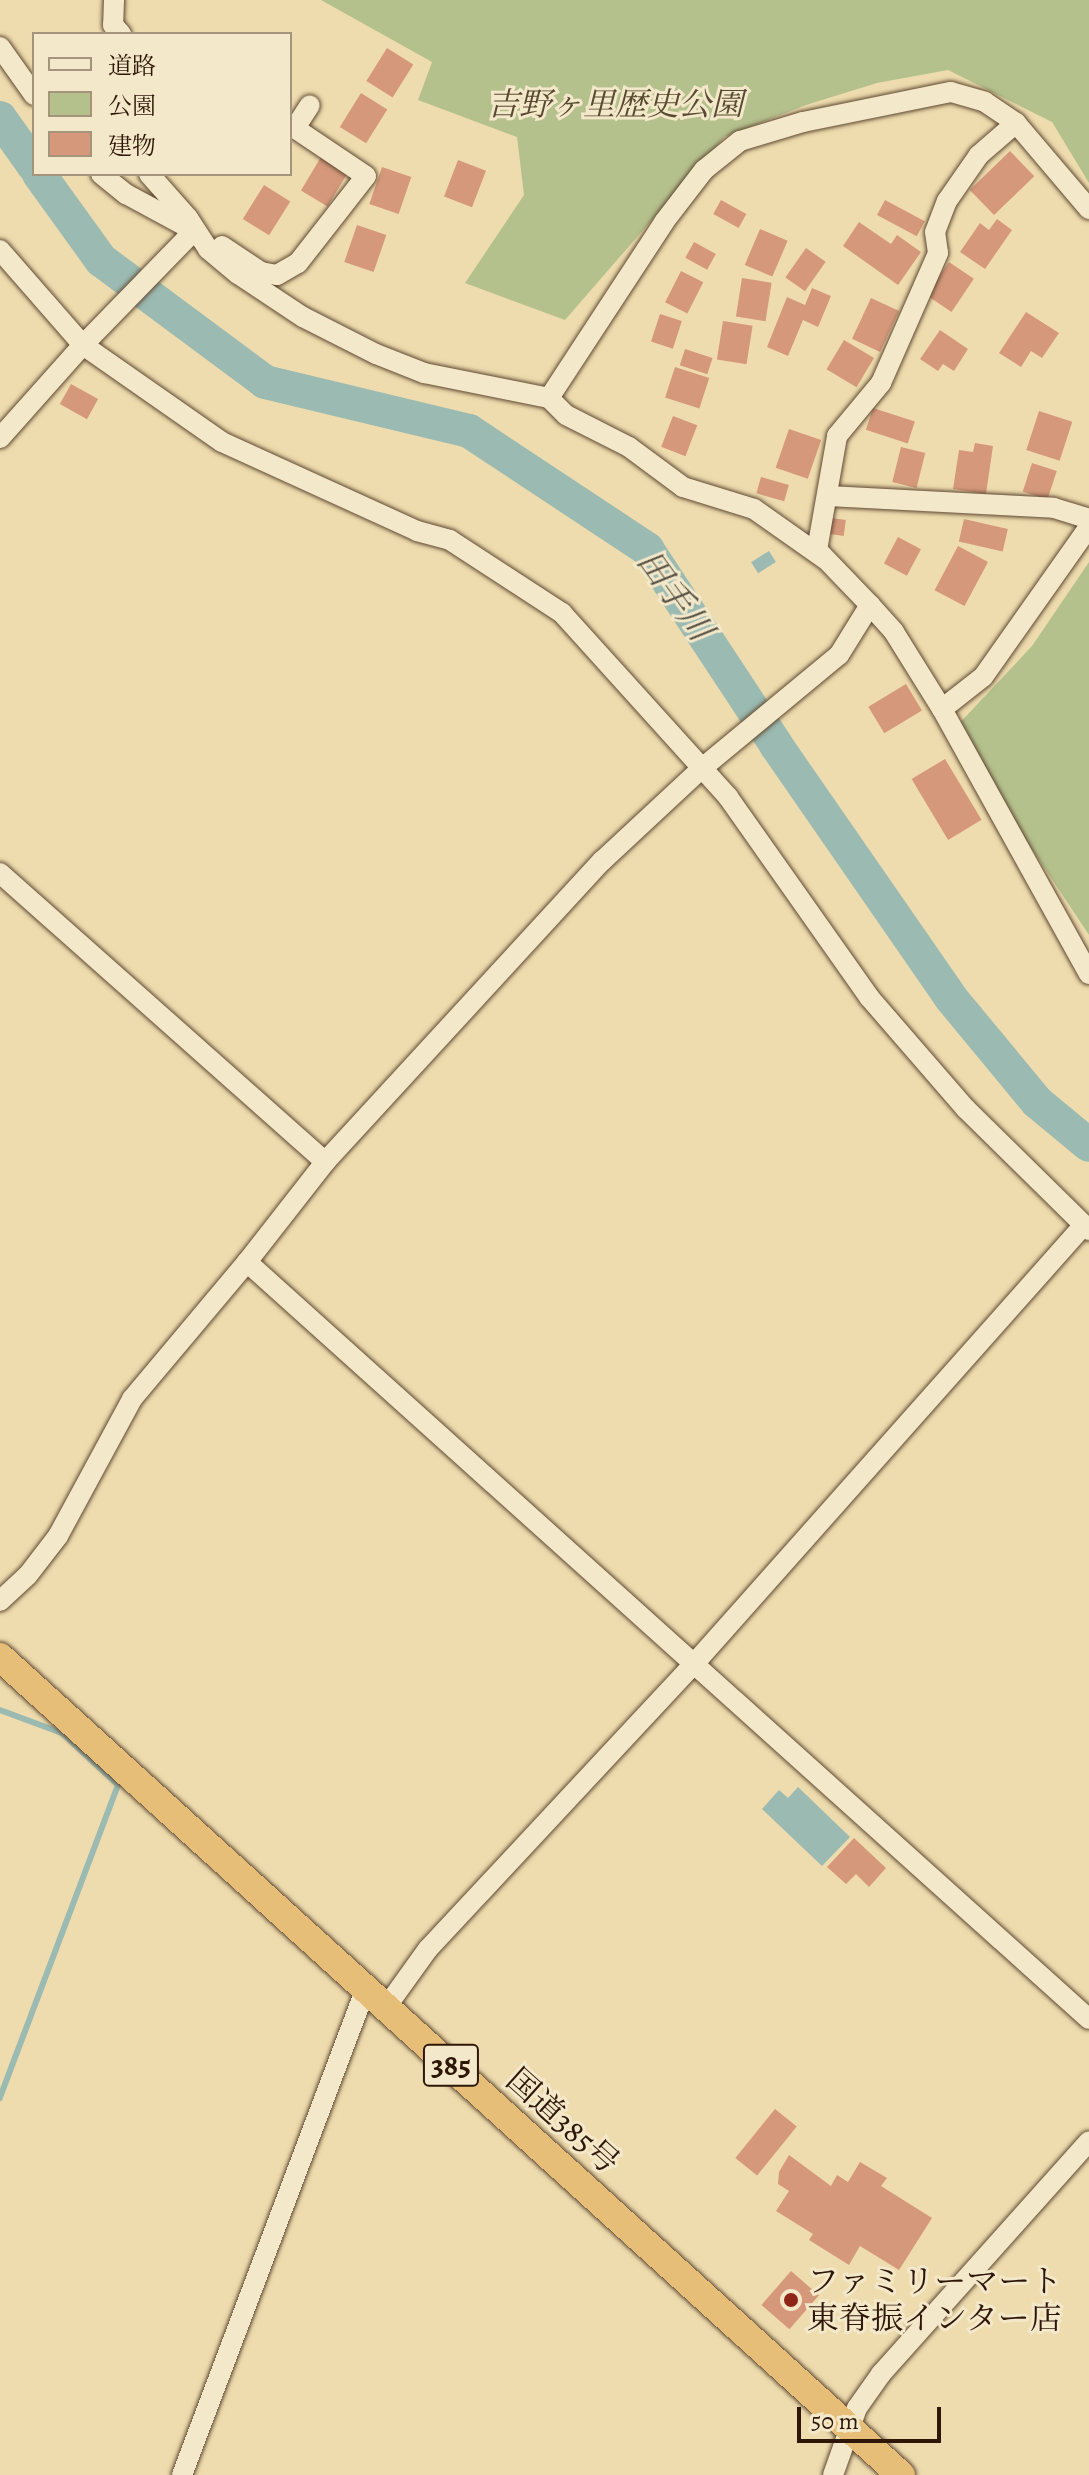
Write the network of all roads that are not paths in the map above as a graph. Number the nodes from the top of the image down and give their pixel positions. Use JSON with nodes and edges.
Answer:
{"nodes":[{"id":1,"x":114,"y":0,"type":"edge"},
{"id":2,"x":119,"y":32,"type":"edge"},
{"id":3,"x":0,"y":47,"type":"edge"},
{"id":4,"x":32,"y":92,"type":"edge"},
{"id":5,"x":310,"y":105,"type":"dead end"},
{"id":6,"x":1016,"y":123,"type":"junction"},
{"id":7,"x":293,"y":127,"type":"edge"},
{"id":8,"x":104,"y":176,"type":"edge"},
{"id":9,"x":151,"y":176,"type":"edge"},
{"id":10,"x":1089,"y":209,"type":"edge"},
{"id":11,"x":194,"y":231,"type":"junction"},
{"id":12,"x":0,"y":250,"type":"edge"},
{"id":13,"x":83,"y":345,"type":"junction"},
{"id":14,"x":549,"y":398,"type":"junction"},
{"id":15,"x":0,"y":438,"type":"edge"},
{"id":16,"x":828,"y":496,"type":"junction"},
{"id":17,"x":1089,"y":519,"type":"edge"},
{"id":18,"x":1089,"y":527,"type":"edge"},
{"id":19,"x":825,"y":559,"type":"junction"},
{"id":20,"x":870,"y":605,"type":"junction"},
{"id":21,"x":942,"y":709,"type":"junction"},
{"id":22,"x":701,"y":769,"type":"junction"},
{"id":23,"x":0,"y":873,"type":"edge"},
{"id":24,"x":1089,"y":974,"type":"edge"},
{"id":25,"x":325,"y":1162,"type":"junction"},
{"id":26,"x":1086,"y":1228,"type":"edge"},
{"id":27,"x":247,"y":1262,"type":"junction"},
{"id":28,"x":0,"y":1601,"type":"edge"},
{"id":29,"x":0,"y":1657,"type":"edge"},
{"id":30,"x":693,"y":1665,"type":"junction"},
{"id":31,"x":376,"y":1997,"type":"junction"},
{"id":32,"x":1089,"y":2019,"type":"edge"},
{"id":33,"x":1089,"y":2141,"type":"edge"},
{"id":34,"x":850,"y":2429,"type":"junction"},
{"id":35,"x":182,"y":2475,"type":"edge"},
{"id":36,"x":833,"y":2475,"type":"edge"},
{"id":37,"x":901,"y":2475,"type":"edge"}],
"edges":[{"from":1,"to":2,"type":"street"},
{"from":3,"to":4,"type":"street"},
{"from":5,"to":7,"type":"street"},
{"from":6,"to":10,"type":"street"},
{"from":6,"to":14,"type":"street"},
{"from":6,"to":16,"type":"street"},
{"from":7,"to":11,"type":"street"},
{"from":8,"to":11,"type":"street"},
{"from":9,"to":11,"type":"street"},
{"from":11,"to":13,"type":"street"},
{"from":11,"to":14,"type":"street"},
{"from":12,"to":13,"type":"street"},
{"from":13,"to":15,"type":"street"},
{"from":13,"to":22,"type":"street"},
{"from":14,"to":19,"type":"street"},
{"from":16,"to":17,"type":"street"},
{"from":16,"to":19,"type":"street"},
{"from":18,"to":21,"type":"street"},
{"from":19,"to":20,"type":"street"},
{"from":20,"to":21,"type":"street"},
{"from":20,"to":22,"type":"street"},
{"from":21,"to":24,"type":"street"},
{"from":22,"to":25,"type":"street"},
{"from":22,"to":26,"type":"street"},
{"from":23,"to":25,"type":"street"},
{"from":25,"to":27,"type":"street"},
{"from":26,"to":30,"type":"street"},
{"from":27,"to":28,"type":"street"},
{"from":27,"to":30,"type":"street"},
{"from":29,"to":31,"type":"highway","name":"国道385号","number":"385"},
{"from":30,"to":31,"type":"street"},
{"from":30,"to":32,"type":"street"},
{"from":31,"to":34,"type":"highway","name":"国道385号","number":"385"},
{"from":31,"to":35,"type":"street"},
{"from":33,"to":34,"type":"street"},
{"from":34,"to":36,"type":"street"},
{"from":34,"to":37,"type":"highway","name":"国道385号","number":"385"}]}
